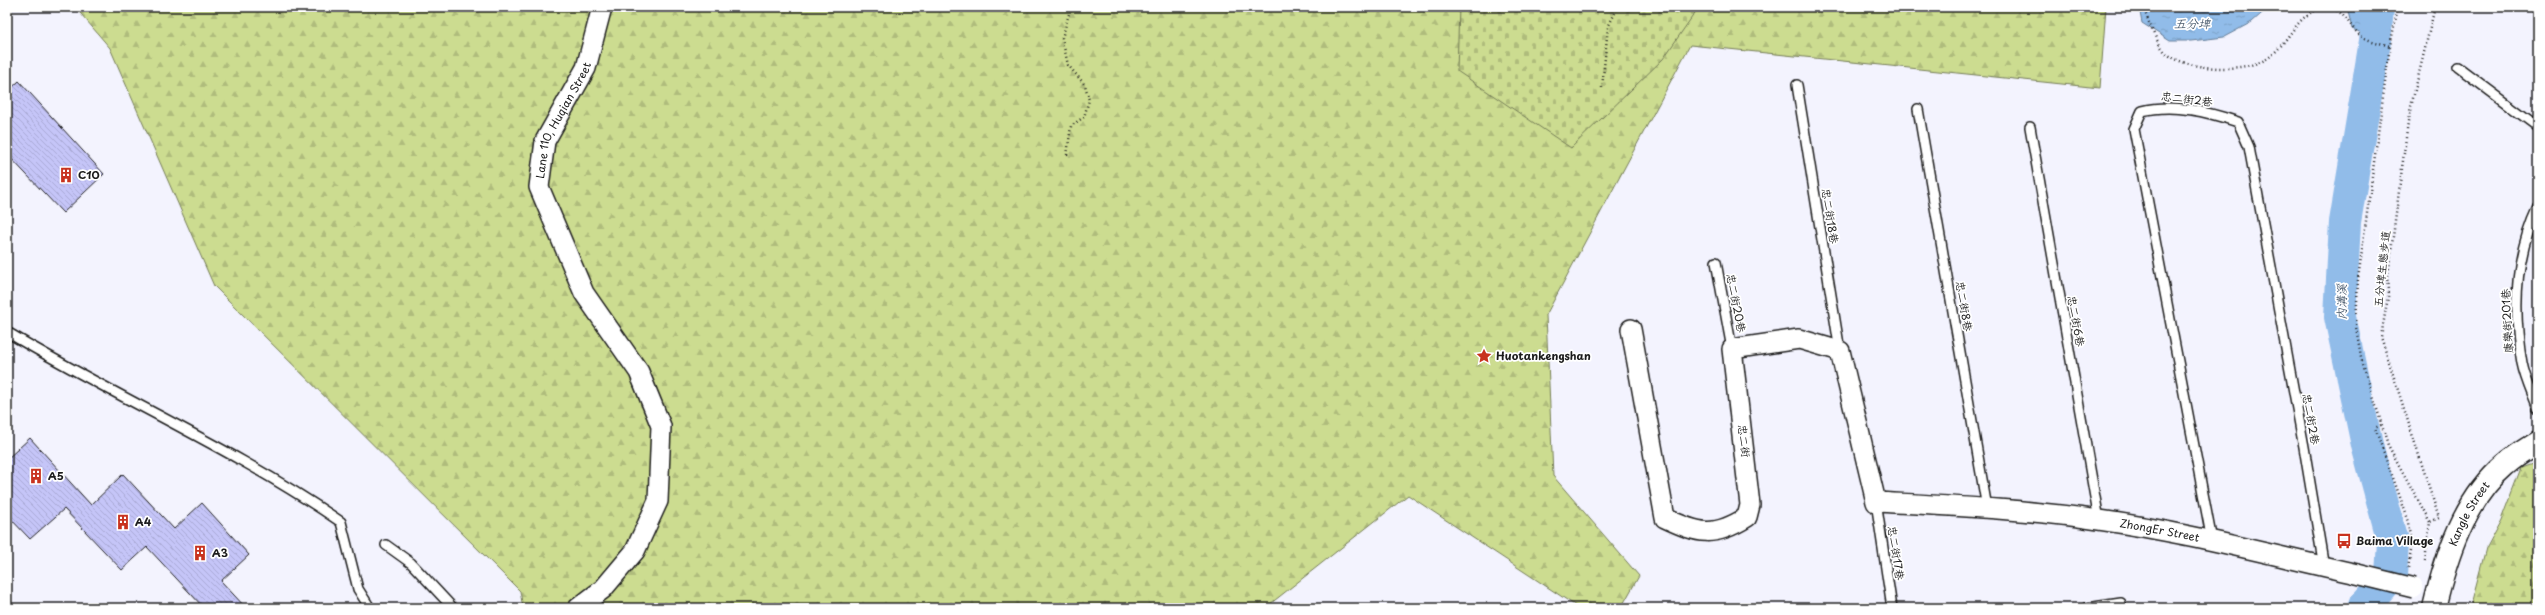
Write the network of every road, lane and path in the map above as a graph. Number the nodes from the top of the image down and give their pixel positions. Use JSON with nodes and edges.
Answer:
{"nodes":[{"id":1,"x":602,"y":7,"type":"edge"},
{"id":2,"x":1071,"y":7,"type":"edge"},
{"id":3,"x":1618,"y":7,"type":"edge"},
{"id":4,"x":2143,"y":7,"type":"edge"},
{"id":5,"x":2398,"y":7,"type":"edge"},
{"id":6,"x":2435,"y":7,"type":"edge"},
{"id":7,"x":2390,"y":46,"type":"junction"},
{"id":8,"x":2458,"y":67,"type":"dead end"},
{"id":9,"x":1797,"y":85,"type":"dead end"},
{"id":10,"x":1602,"y":88,"type":"dead end"},
{"id":11,"x":1918,"y":108,"type":"dead end"},
{"id":12,"x":2538,"y":127,"type":"edge"},
{"id":13,"x":2030,"y":128,"type":"dead end"},
{"id":14,"x":1067,"y":155,"type":"dead end"},
{"id":15,"x":2538,"y":207,"type":"edge"},
{"id":16,"x":1716,"y":262,"type":"dead end"},
{"id":17,"x":1631,"y":329,"type":"dead end"},
{"id":18,"x":7,"y":332,"type":"edge"},
{"id":19,"x":1732,"y":349,"type":"junction"},
{"id":20,"x":1840,"y":351,"type":"junction"},
{"id":21,"x":2538,"y":409,"type":"edge"},
{"id":22,"x":2381,"y":425,"type":"junction"},
{"id":23,"x":2538,"y":442,"type":"edge"},
{"id":24,"x":1876,"y":502,"type":"junction"},
{"id":25,"x":1987,"y":508,"type":"junction"},
{"id":26,"x":2099,"y":520,"type":"junction"},
{"id":27,"x":2430,"y":522,"type":"junction"},
{"id":28,"x":2212,"y":541,"type":"junction"},
{"id":29,"x":386,"y":545,"type":"dead end"},
{"id":30,"x":2324,"y":567,"type":"junction"},
{"id":31,"x":2408,"y":570,"type":"dead end"},
{"id":32,"x":2426,"y":594,"type":"edge"},
{"id":33,"x":2400,"y":600,"type":"dead end"},
{"id":34,"x":2121,"y":603,"type":"dead end"},
{"id":35,"x":370,"y":608,"type":"edge"},
{"id":36,"x":453,"y":608,"type":"edge"},
{"id":37,"x":578,"y":608,"type":"edge"},
{"id":38,"x":1892,"y":608,"type":"edge"},
{"id":39,"x":2087,"y":608,"type":"edge"},
{"id":40,"x":2398,"y":608,"type":"edge"}],
"edges":[{"from":1,"to":37,"type":"street","name":"Lane 110, Huqian Street"},
{"from":2,"to":14,"type":"path"},
{"from":3,"to":10,"type":"path"},
{"from":4,"to":7,"type":"path"},
{"from":5,"to":7,"type":"path","name":"五分埤生態步道"},
{"from":6,"to":27,"type":"path","name":"五分埤生態步道"},
{"from":7,"to":22,"type":"path","name":"五分埤生態步道"},
{"from":8,"to":12,"type":"lane"},
{"from":9,"to":20,"type":"lane","name":"忠二街18巷"},
{"from":11,"to":25,"type":"lane","name":"忠二街8巷"},
{"from":13,"to":26,"type":"lane","name":"忠二街6巷"},
{"from":15,"to":21,"type":"lane","name":"康樂街201巷"},
{"from":16,"to":19,"type":"lane","name":"忠二街20巷"},
{"from":17,"to":19,"type":"street","name":"忠二街"},
{"from":18,"to":35,"type":"lane"},
{"from":19,"to":20,"type":"street"},
{"from":20,"to":24,"type":"street"},
{"from":22,"to":27,"type":"path","name":"五分埤生態步道"},
{"from":22,"to":31,"type":"path","name":"五分埤生態步道"},
{"from":23,"to":32,"type":"street","name":"Kangle Street"},
{"from":24,"to":25,"type":"street","name":"ZhongEr Street"},
{"from":24,"to":38,"type":"lane","name":"忠二街17巷"},
{"from":25,"to":26,"type":"street","name":"ZhongEr Street"},
{"from":26,"to":28,"type":"street","name":"ZhongEr Street"},
{"from":27,"to":32,"type":"path","name":"五分埤生態步道"},
{"from":28,"to":30,"type":"street","name":"ZhongEr Street"},
{"from":28,"to":30,"type":"lane","name":"忠二街2巷"},
{"from":29,"to":36,"type":"lane"},
{"from":30,"to":32,"type":"street","name":"ZhongEr Street","bridge":true},
{"from":33,"to":40,"type":"path"},
{"from":34,"to":39,"type":"lane"}]}
